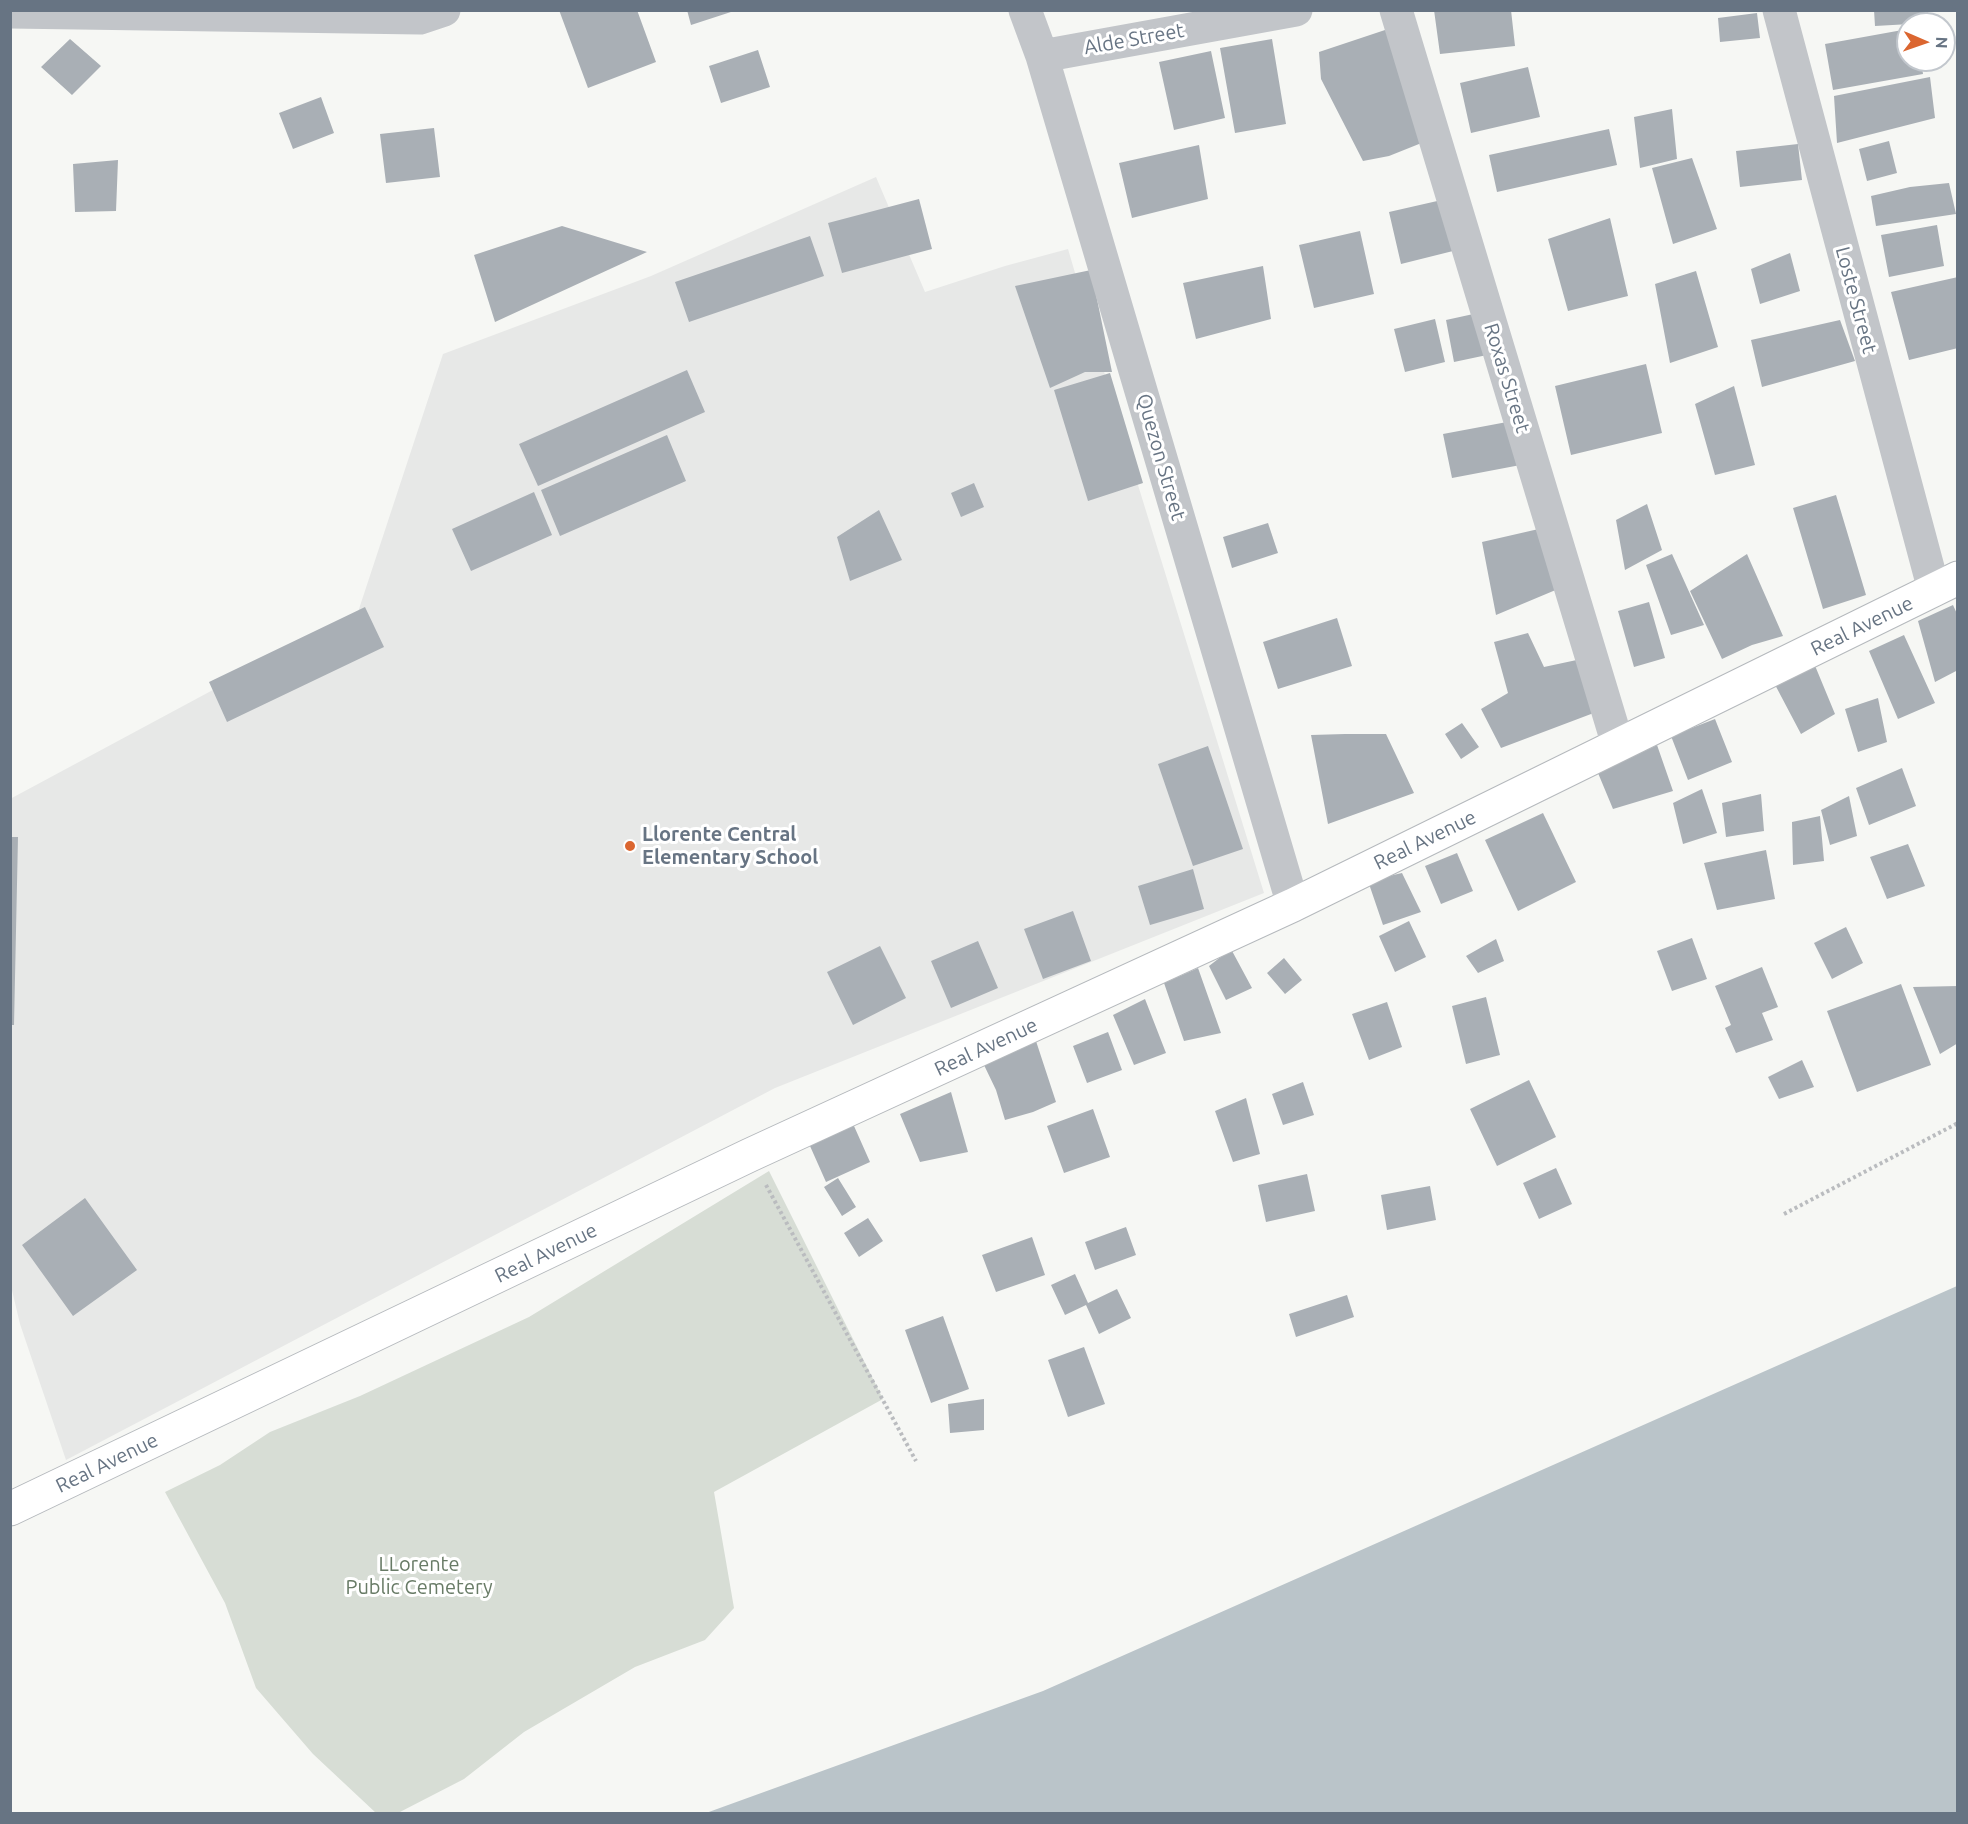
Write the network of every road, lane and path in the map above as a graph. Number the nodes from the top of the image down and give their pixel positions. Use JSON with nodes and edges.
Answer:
{"nodes":[{"id":1,"x":444,"y":10,"type":"edge"},
{"id":2,"x":1025,"y":10,"type":"edge"},
{"id":3,"x":1296,"y":10,"type":"edge"},
{"id":4,"x":1396,"y":10,"type":"edge"},
{"id":5,"x":1779,"y":10,"type":"edge"},
{"id":6,"x":10,"y":12,"type":"edge"},
{"id":7,"x":383,"y":14,"type":"edge"},
{"id":8,"x":1042,"y":56,"type":"junction"},
{"id":9,"x":1946,"y":584,"type":"edge"},
{"id":10,"x":1618,"y":745,"type":"junction"},
{"id":11,"x":1293,"y":905,"type":"junction"},
{"id":12,"x":1958,"y":1123,"type":"edge"},
{"id":13,"x":750,"y":1155,"type":"junction"},
{"id":14,"x":1784,"y":1214,"type":"dead end"},
{"id":15,"x":916,"y":1461,"type":"dead end"},
{"id":16,"x":10,"y":1509,"type":"edge"}],
"edges":[{"from":1,"to":7,"type":"street"},
{"from":2,"to":8,"type":"street","name":"Quezon Street"},
{"from":3,"to":8,"type":"street","name":"Alde Street"},
{"from":4,"to":10,"type":"street","name":"Roxas Street"},
{"from":5,"to":9,"type":"street","name":"Loste Street"},
{"from":6,"to":7,"type":"street"},
{"from":8,"to":11,"type":"street","name":"Quezon Street"},
{"from":9,"to":10,"type":"street","name":"Real Avenue"},
{"from":10,"to":11,"type":"street","name":"Real Avenue"},
{"from":11,"to":13,"type":"street","name":"Real Avenue"},
{"from":12,"to":14,"type":"path"},
{"from":13,"to":15,"type":"path"},
{"from":13,"to":16,"type":"street","name":"Real Avenue"}]}
